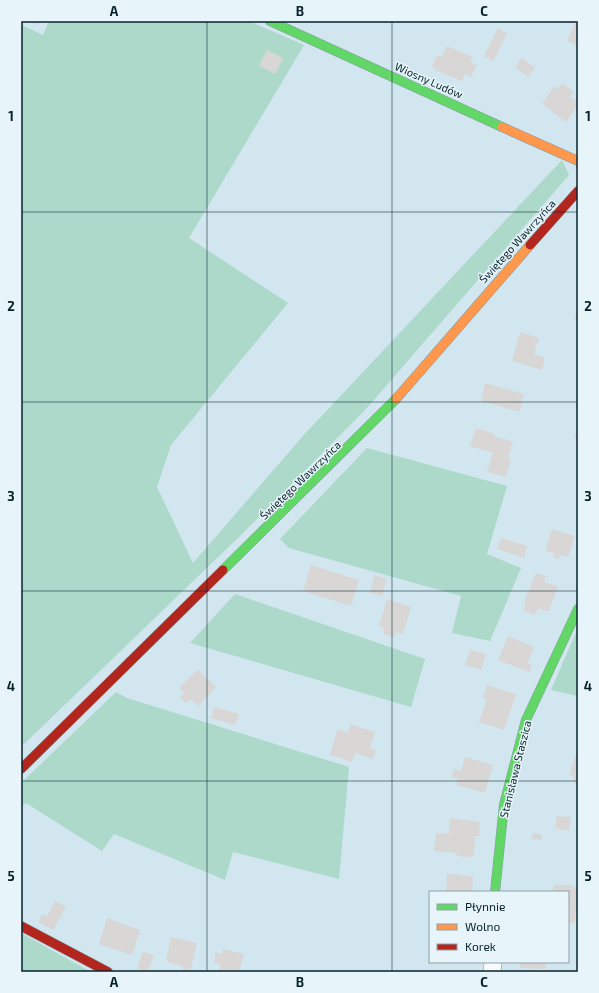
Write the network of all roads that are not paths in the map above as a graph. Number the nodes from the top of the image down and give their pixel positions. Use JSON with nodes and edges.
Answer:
{"nodes":[{"id":1,"x":270,"y":21,"type":"edge"},
{"id":2,"x":578,"y":161,"type":"edge"},
{"id":3,"x":578,"y":191,"type":"edge"},
{"id":4,"x":578,"y":609,"type":"edge"},
{"id":5,"x":21,"y":769,"type":"edge"},
{"id":6,"x":495,"y":891,"type":"edge"},
{"id":7,"x":21,"y":926,"type":"edge"},
{"id":8,"x":108,"y":972,"type":"edge"}],
"edges":[{"from":1,"to":2,"type":"street","name":"Wiosny Ludów"},
{"from":3,"to":5,"type":"street","name":"Świętego Wawrzyńca"},
{"from":4,"to":6,"type":"street","name":"Stanisława Staszica"},
{"from":7,"to":8,"type":"street"}]}
